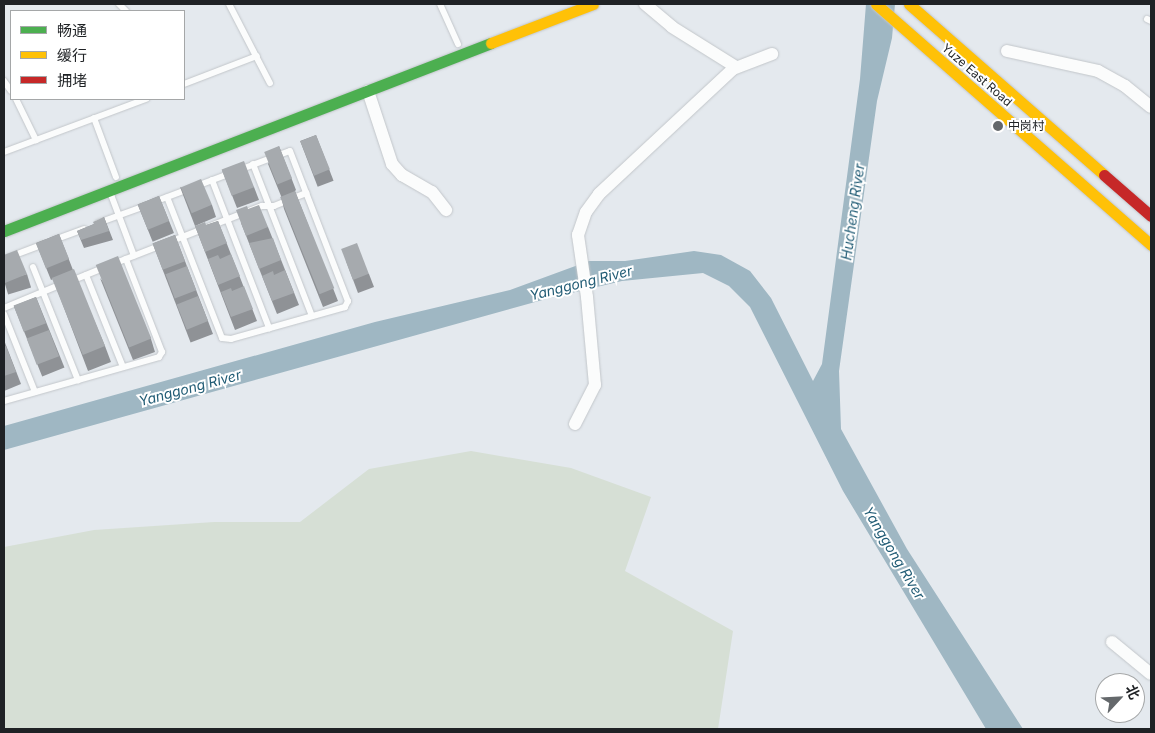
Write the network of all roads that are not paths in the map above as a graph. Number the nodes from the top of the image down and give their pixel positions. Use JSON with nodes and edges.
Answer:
{"nodes":[{"id":1,"x":228,"y":4,"type":"edge"},
{"id":2,"x":440,"y":4,"type":"edge"},
{"id":3,"x":560,"y":4,"type":"edge"},
{"id":4,"x":593,"y":4,"type":"edge"},
{"id":5,"x":646,"y":4,"type":"edge"},
{"id":6,"x":876,"y":4,"type":"edge"},
{"id":7,"x":908,"y":4,"type":"edge"},
{"id":8,"x":458,"y":44,"type":"junction"},
{"id":9,"x":1007,"y":51,"type":"dead end"},
{"id":10,"x":772,"y":54,"type":"dead end"},
{"id":11,"x":258,"y":56,"type":"junction"},
{"id":12,"x":736,"y":68,"type":"junction"},
{"id":13,"x":270,"y":83,"type":"dead end"},
{"id":14,"x":185,"y":84,"type":"edge"},
{"id":15,"x":368,"y":91,"type":"junction"},
{"id":16,"x":16,"y":100,"type":"edge"},
{"id":17,"x":143,"y":100,"type":"edge"},
{"id":18,"x":1151,"y":107,"type":"edge"},
{"id":19,"x":94,"y":118,"type":"junction"},
{"id":20,"x":36,"y":140,"type":"junction"},
{"id":21,"x":4,"y":152,"type":"edge"},
{"id":22,"x":253,"y":164,"type":"junction"},
{"id":23,"x":116,"y":177,"type":"junction"},
{"id":24,"x":212,"y":180,"type":"junction"},
{"id":25,"x":110,"y":192,"type":"junction"},
{"id":26,"x":306,"y":194,"type":"junction"},
{"id":27,"x":167,"y":197,"type":"junction"},
{"id":28,"x":269,"y":206,"type":"junction"},
{"id":29,"x":446,"y":210,"type":"dead end"},
{"id":30,"x":119,"y":215,"type":"junction"},
{"id":31,"x":1151,"y":216,"type":"edge"},
{"id":32,"x":4,"y":218,"type":"edge"},
{"id":33,"x":227,"y":220,"type":"junction"},
{"id":34,"x":4,"y":231,"type":"edge"},
{"id":35,"x":182,"y":236,"type":"junction"},
{"id":36,"x":1151,"y":245,"type":"edge"},
{"id":37,"x":134,"y":256,"type":"junction"},
{"id":38,"x":4,"y":259,"type":"edge"},
{"id":39,"x":126,"y":259,"type":"junction"},
{"id":40,"x":34,"y":267,"type":"dead end"},
{"id":41,"x":86,"y":275,"type":"junction"},
{"id":42,"x":43,"y":292,"type":"junction"},
{"id":43,"x":4,"y":308,"type":"edge"},
{"id":44,"x":4,"y":314,"type":"edge"},
{"id":45,"x":312,"y":316,"type":"junction"},
{"id":46,"x":268,"y":328,"type":"junction"},
{"id":47,"x":123,"y":367,"type":"junction"},
{"id":48,"x":78,"y":380,"type":"junction"},
{"id":49,"x":35,"y":392,"type":"junction"},
{"id":50,"x":4,"y":401,"type":"edge"},
{"id":51,"x":575,"y":424,"type":"dead end"},
{"id":52,"x":1112,"y":642,"type":"dead end"},
{"id":53,"x":1151,"y":674,"type":"edge"}],
"edges":[{"from":1,"to":11,"type":"lane"},
{"from":2,"to":8,"type":"lane"},
{"from":3,"to":8,"type":"street"},
{"from":4,"to":15,"type":"street"},
{"from":5,"to":12,"type":"street"},
{"from":6,"to":36,"type":"street","name":"Yuze East Road"},
{"from":7,"to":31,"type":"street","name":"Yuze East Road"},
{"from":8,"to":23,"type":"street"},
{"from":9,"to":18,"type":"street"},
{"from":10,"to":12,"type":"street"},
{"from":11,"to":13,"type":"lane"},
{"from":11,"to":14,"type":"lane"},
{"from":12,"to":51,"type":"street"},
{"from":15,"to":25,"type":"street"},
{"from":15,"to":29,"type":"street"},
{"from":16,"to":20,"type":"lane"},
{"from":17,"to":19,"type":"lane"},
{"from":19,"to":20,"type":"lane"},
{"from":19,"to":23,"type":"lane"},
{"from":20,"to":21,"type":"lane"},
{"from":22,"to":24,"type":"lane"},
{"from":22,"to":26,"type":"lane"},
{"from":22,"to":28,"type":"lane"},
{"from":23,"to":32,"type":"street"},
{"from":24,"to":27,"type":"lane"},
{"from":24,"to":33,"type":"lane"},
{"from":25,"to":30,"type":"lane"},
{"from":25,"to":34,"type":"street"},
{"from":26,"to":28,"type":"lane"},
{"from":26,"to":45,"type":"lane"},
{"from":27,"to":30,"type":"lane"},
{"from":27,"to":35,"type":"lane"},
{"from":28,"to":33,"type":"lane"},
{"from":28,"to":45,"type":"lane"},
{"from":30,"to":37,"type":"lane"},
{"from":30,"to":38,"type":"lane"},
{"from":33,"to":35,"type":"lane"},
{"from":33,"to":46,"type":"lane"},
{"from":35,"to":37,"type":"lane"},
{"from":35,"to":46,"type":"lane"},
{"from":37,"to":39,"type":"lane"},
{"from":39,"to":41,"type":"lane"},
{"from":39,"to":47,"type":"lane"},
{"from":40,"to":42,"type":"lane"},
{"from":41,"to":42,"type":"lane"},
{"from":41,"to":47,"type":"lane"},
{"from":42,"to":43,"type":"lane"},
{"from":42,"to":48,"type":"lane"},
{"from":44,"to":49,"type":"lane"},
{"from":45,"to":46,"type":"lane"},
{"from":47,"to":48,"type":"lane"},
{"from":48,"to":49,"type":"lane"},
{"from":49,"to":50,"type":"lane"},
{"from":52,"to":53,"type":"street"}]}
